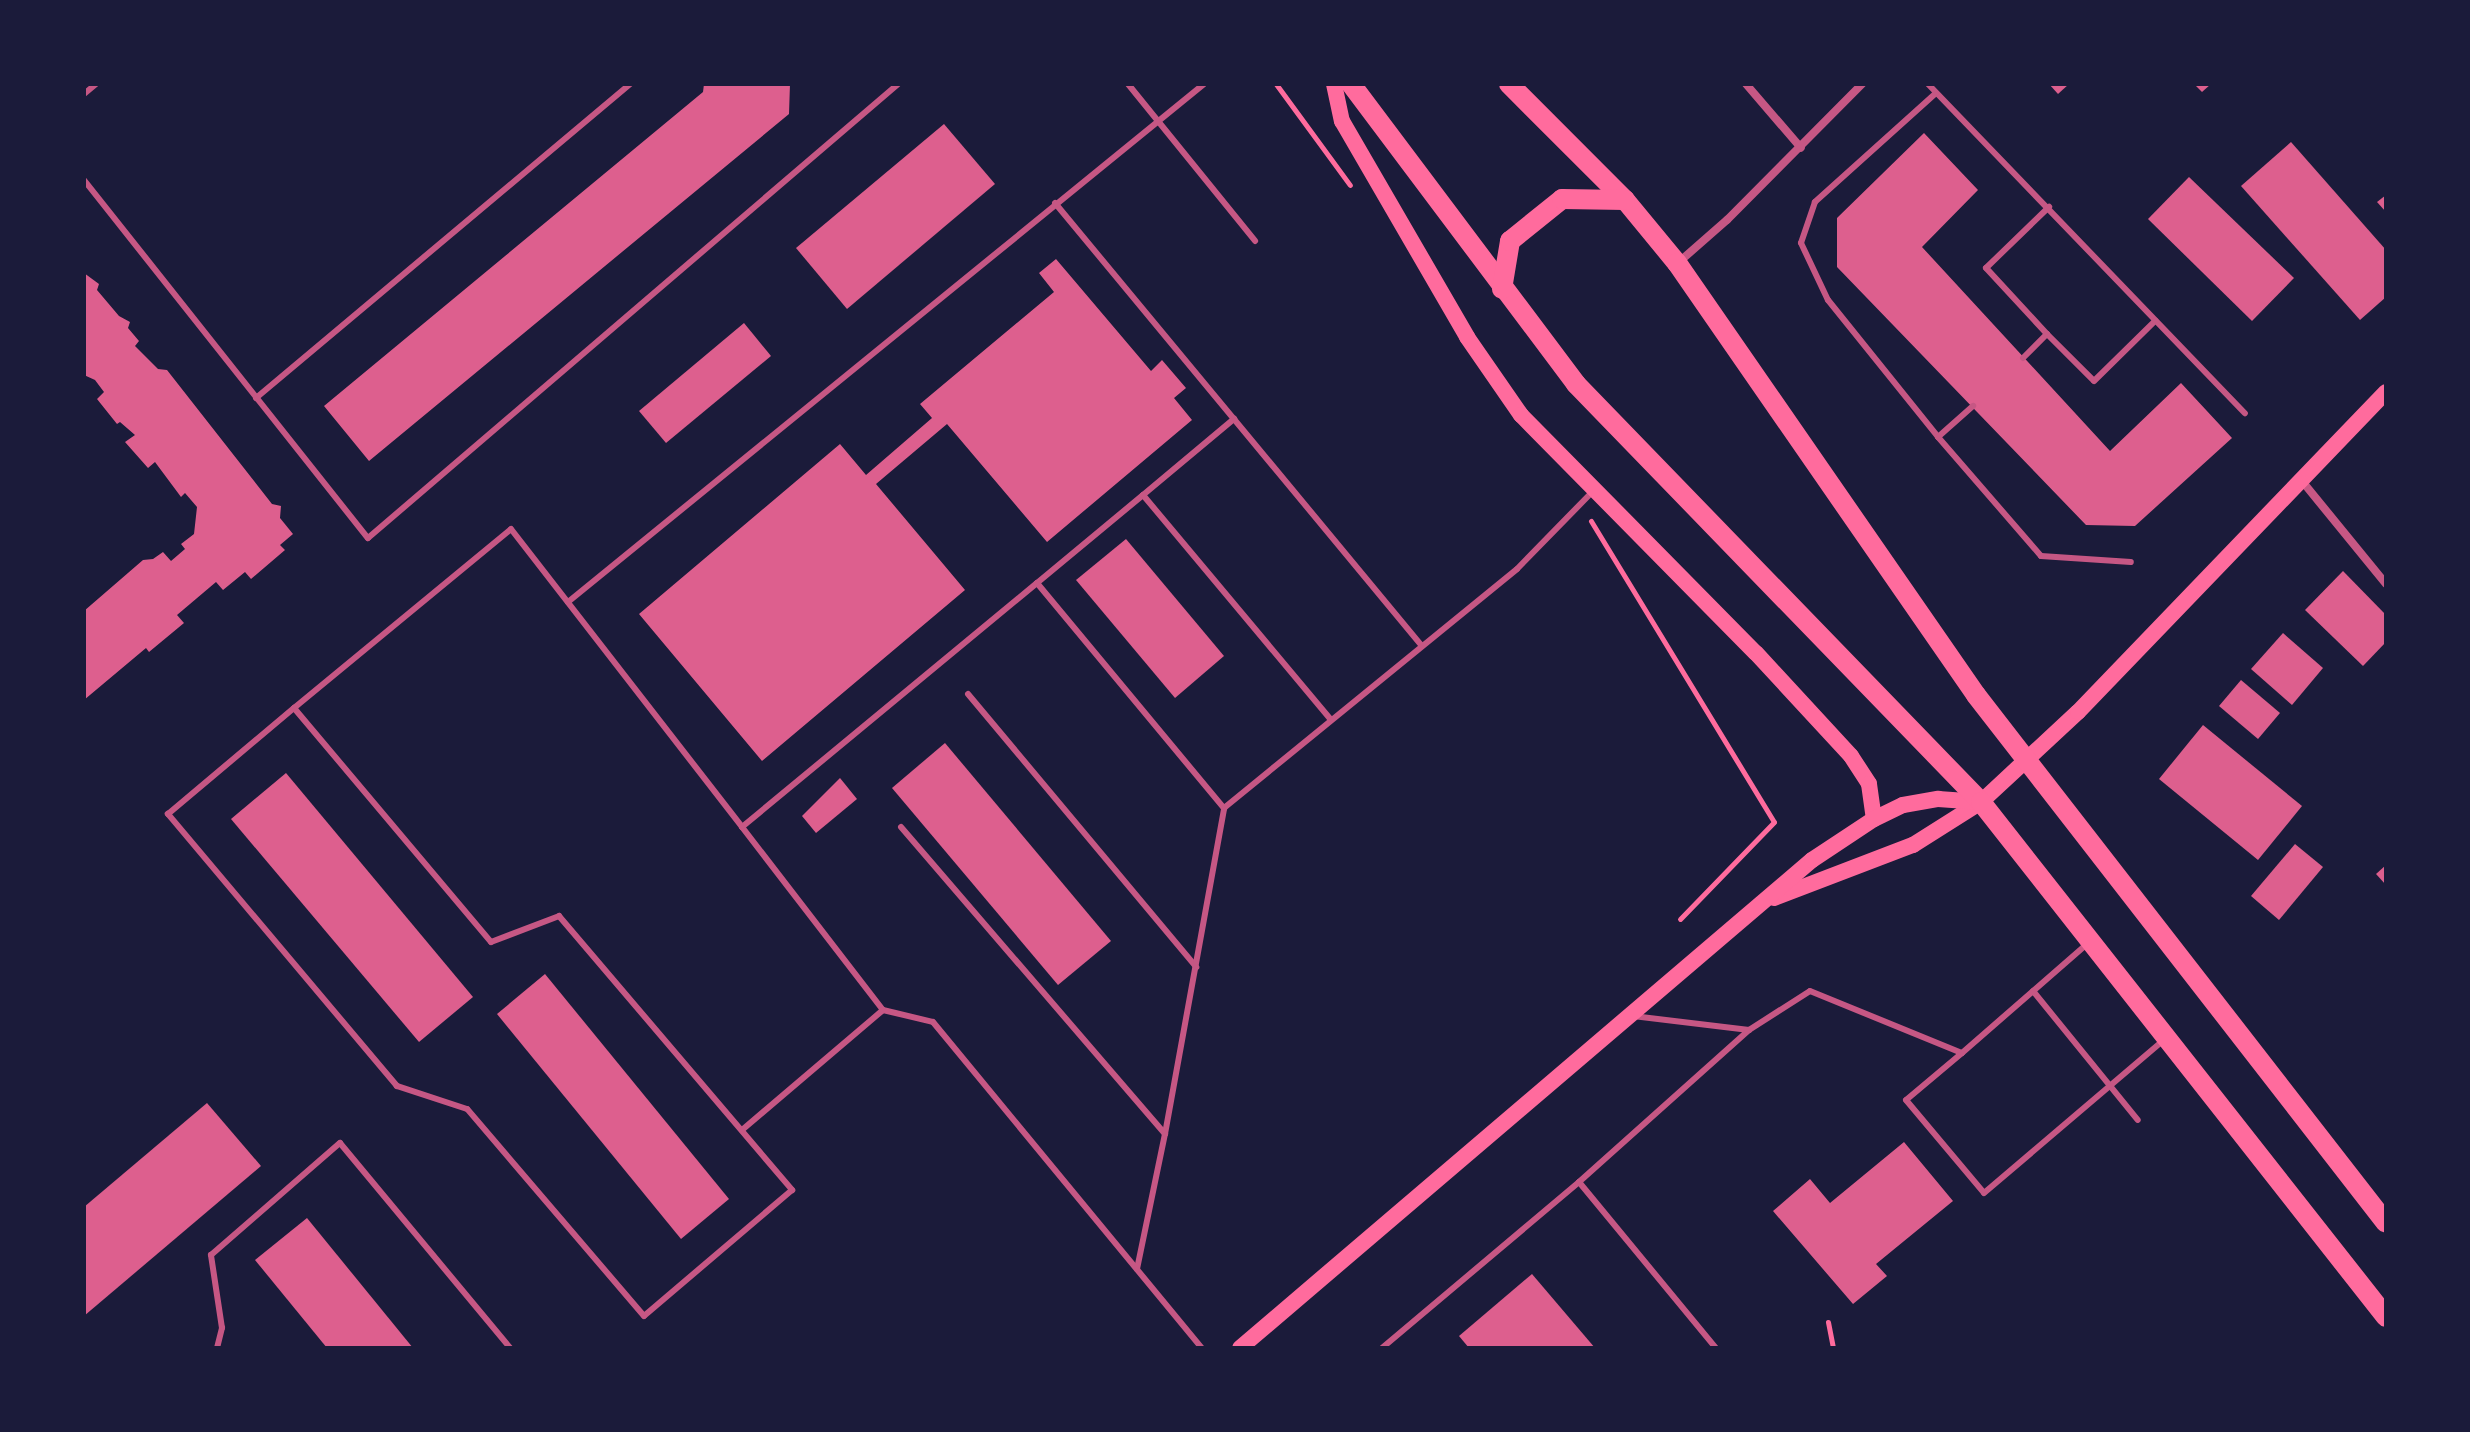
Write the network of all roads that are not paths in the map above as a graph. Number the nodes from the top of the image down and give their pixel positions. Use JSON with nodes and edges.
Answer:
{"nodes":[{"id":1,"x":96,"y":84,"type":"edge"},
{"id":2,"x":630,"y":84,"type":"edge"},
{"id":3,"x":898,"y":84,"type":"edge"},
{"id":4,"x":1128,"y":84,"type":"edge"},
{"id":5,"x":1204,"y":84,"type":"edge"},
{"id":6,"x":1334,"y":84,"type":"edge"},
{"id":7,"x":1351,"y":84,"type":"edge"},
{"id":8,"x":1509,"y":84,"type":"edge"},
{"id":9,"x":1746,"y":84,"type":"edge"},
{"id":10,"x":1862,"y":84,"type":"edge"},
{"id":11,"x":1928,"y":84,"type":"edge"},
{"id":12,"x":1936,"y":93,"type":"junction"},
{"id":13,"x":84,"y":94,"type":"edge"},
{"id":14,"x":1157,"y":119,"type":"junction"},
{"id":15,"x":1801,"y":148,"type":"junction"},
{"id":16,"x":84,"y":180,"type":"edge"},
{"id":17,"x":1625,"y":200,"type":"junction"},
{"id":18,"x":1055,"y":203,"type":"junction"},
{"id":19,"x":2049,"y":207,"type":"junction"},
{"id":20,"x":1255,"y":241,"type":"dead end"},
{"id":21,"x":1677,"y":263,"type":"junction"},
{"id":22,"x":1502,"y":289,"type":"junction"},
{"id":23,"x":2155,"y":321,"type":"junction"},
{"id":24,"x":2047,"y":334,"type":"junction"},
{"id":25,"x":2023,"y":358,"type":"dead end"},
{"id":26,"x":2386,"y":392,"type":"edge"},
{"id":27,"x":256,"y":398,"type":"junction"},
{"id":28,"x":1973,"y":406,"type":"dead end"},
{"id":29,"x":2245,"y":413,"type":"dead end"},
{"id":30,"x":1234,"y":419,"type":"junction"},
{"id":31,"x":1938,"y":437,"type":"junction"},
{"id":32,"x":2302,"y":481,"type":"junction"},
{"id":33,"x":1593,"y":491,"type":"junction"},
{"id":34,"x":1143,"y":495,"type":"junction"},
{"id":35,"x":2131,"y":562,"type":"dead end"},
{"id":36,"x":1037,"y":583,"type":"junction"},
{"id":37,"x":2386,"y":584,"type":"edge"},
{"id":38,"x":568,"y":602,"type":"junction"},
{"id":39,"x":1422,"y":646,"type":"junction"},
{"id":40,"x":968,"y":694,"type":"dead end"},
{"id":41,"x":294,"y":708,"type":"junction"},
{"id":42,"x":1331,"y":720,"type":"junction"},
{"id":43,"x":2028,"y":760,"type":"junction"},
{"id":44,"x":1981,"y":802,"type":"junction"},
{"id":45,"x":1224,"y":808,"type":"junction"},
{"id":46,"x":1874,"y":819,"type":"junction"},
{"id":47,"x":742,"y":827,"type":"junction"},
{"id":48,"x":901,"y":827,"type":"dead end"},
{"id":49,"x":1765,"y":901,"type":"junction"},
{"id":50,"x":2090,"y":941,"type":"junction"},
{"id":51,"x":1196,"y":967,"type":"junction"},
{"id":52,"x":2033,"y":991,"type":"junction"},
{"id":53,"x":883,"y":1010,"type":"junction"},
{"id":54,"x":1632,"y":1016,"type":"junction"},
{"id":55,"x":1749,"y":1030,"type":"junction"},
{"id":56,"x":2166,"y":1038,"type":"junction"},
{"id":57,"x":1962,"y":1053,"type":"junction"},
{"id":58,"x":2109,"y":1083,"type":"junction"},
{"id":59,"x":2138,"y":1120,"type":"dead end"},
{"id":60,"x":742,"y":1130,"type":"junction"},
{"id":61,"x":1165,"y":1134,"type":"junction"},
{"id":62,"x":1579,"y":1182,"type":"junction"},
{"id":63,"x":2386,"y":1223,"type":"edge"},
{"id":64,"x":1137,"y":1269,"type":"junction"},
{"id":65,"x":2386,"y":1317,"type":"edge"},
{"id":66,"x":217,"y":1348,"type":"edge"},
{"id":67,"x":510,"y":1348,"type":"edge"},
{"id":68,"x":1202,"y":1348,"type":"edge"},
{"id":69,"x":1240,"y":1348,"type":"edge"},
{"id":70,"x":1382,"y":1348,"type":"edge"},
{"id":71,"x":1716,"y":1348,"type":"edge"}],
"edges":[{"from":1,"to":13,"type":"lane"},
{"from":2,"to":27,"type":"lane"},
{"from":3,"to":27,"type":"lane"},
{"from":4,"to":14,"type":"lane"},
{"from":5,"to":14,"type":"lane"},
{"from":6,"to":33,"type":"main road"},
{"from":7,"to":22,"type":"main road"},
{"from":8,"to":17,"type":"main road"},
{"from":9,"to":15,"type":"street"},
{"from":10,"to":15,"type":"street"},
{"from":11,"to":12,"type":"lane"},
{"from":12,"to":19,"type":"lane"},
{"from":12,"to":31,"type":"lane"},
{"from":14,"to":18,"type":"lane"},
{"from":14,"to":20,"type":"lane"},
{"from":15,"to":21,"type":"street"},
{"from":16,"to":27,"type":"lane"},
{"from":17,"to":21,"type":"main road"},
{"from":17,"to":22,"type":"main road"},
{"from":18,"to":30,"type":"lane"},
{"from":18,"to":38,"type":"lane"},
{"from":19,"to":23,"type":"lane"},
{"from":19,"to":24,"type":"lane"},
{"from":21,"to":43,"type":"main road"},
{"from":22,"to":44,"type":"main road"},
{"from":23,"to":24,"type":"lane"},
{"from":23,"to":29,"type":"lane"},
{"from":24,"to":25,"type":"lane"},
{"from":26,"to":32,"type":"main road"},
{"from":28,"to":31,"type":"lane"},
{"from":30,"to":34,"type":"lane"},
{"from":30,"to":39,"type":"lane"},
{"from":31,"to":35,"type":"lane"},
{"from":32,"to":37,"type":"street"},
{"from":32,"to":43,"type":"main road"},
{"from":33,"to":39,"type":"lane"},
{"from":33,"to":46,"type":"main road"},
{"from":34,"to":36,"type":"lane"},
{"from":34,"to":42,"type":"lane"},
{"from":36,"to":45,"type":"lane"},
{"from":36,"to":47,"type":"lane"},
{"from":38,"to":41,"type":"lane"},
{"from":38,"to":47,"type":"lane"},
{"from":39,"to":42,"type":"lane"},
{"from":40,"to":51,"type":"lane"},
{"from":41,"to":60,"type":"lane"},
{"from":41,"to":60,"type":"lane"},
{"from":42,"to":45,"type":"lane"},
{"from":43,"to":44,"type":"main road"},
{"from":43,"to":63,"type":"main road"},
{"from":44,"to":46,"type":"main road"},
{"from":44,"to":49,"type":"main road"},
{"from":44,"to":50,"type":"main road"},
{"from":45,"to":51,"type":"lane"},
{"from":46,"to":49,"type":"main road"},
{"from":47,"to":53,"type":"lane"},
{"from":48,"to":61,"type":"lane"},
{"from":49,"to":54,"type":"main road"},
{"from":50,"to":52,"type":"lane"},
{"from":50,"to":56,"type":"main road"},
{"from":51,"to":61,"type":"lane"},
{"from":52,"to":57,"type":"lane"},
{"from":52,"to":58,"type":"lane"},
{"from":53,"to":60,"type":"lane"},
{"from":53,"to":64,"type":"lane"},
{"from":54,"to":55,"type":"lane"},
{"from":54,"to":69,"type":"main road"},
{"from":55,"to":57,"type":"lane"},
{"from":55,"to":62,"type":"lane"},
{"from":56,"to":58,"type":"lane"},
{"from":56,"to":65,"type":"main road"},
{"from":57,"to":58,"type":"lane"},
{"from":58,"to":59,"type":"lane"},
{"from":61,"to":64,"type":"lane"},
{"from":62,"to":70,"type":"lane"},
{"from":62,"to":71,"type":"lane"},
{"from":64,"to":68,"type":"lane"},
{"from":66,"to":67,"type":"lane"}]}
